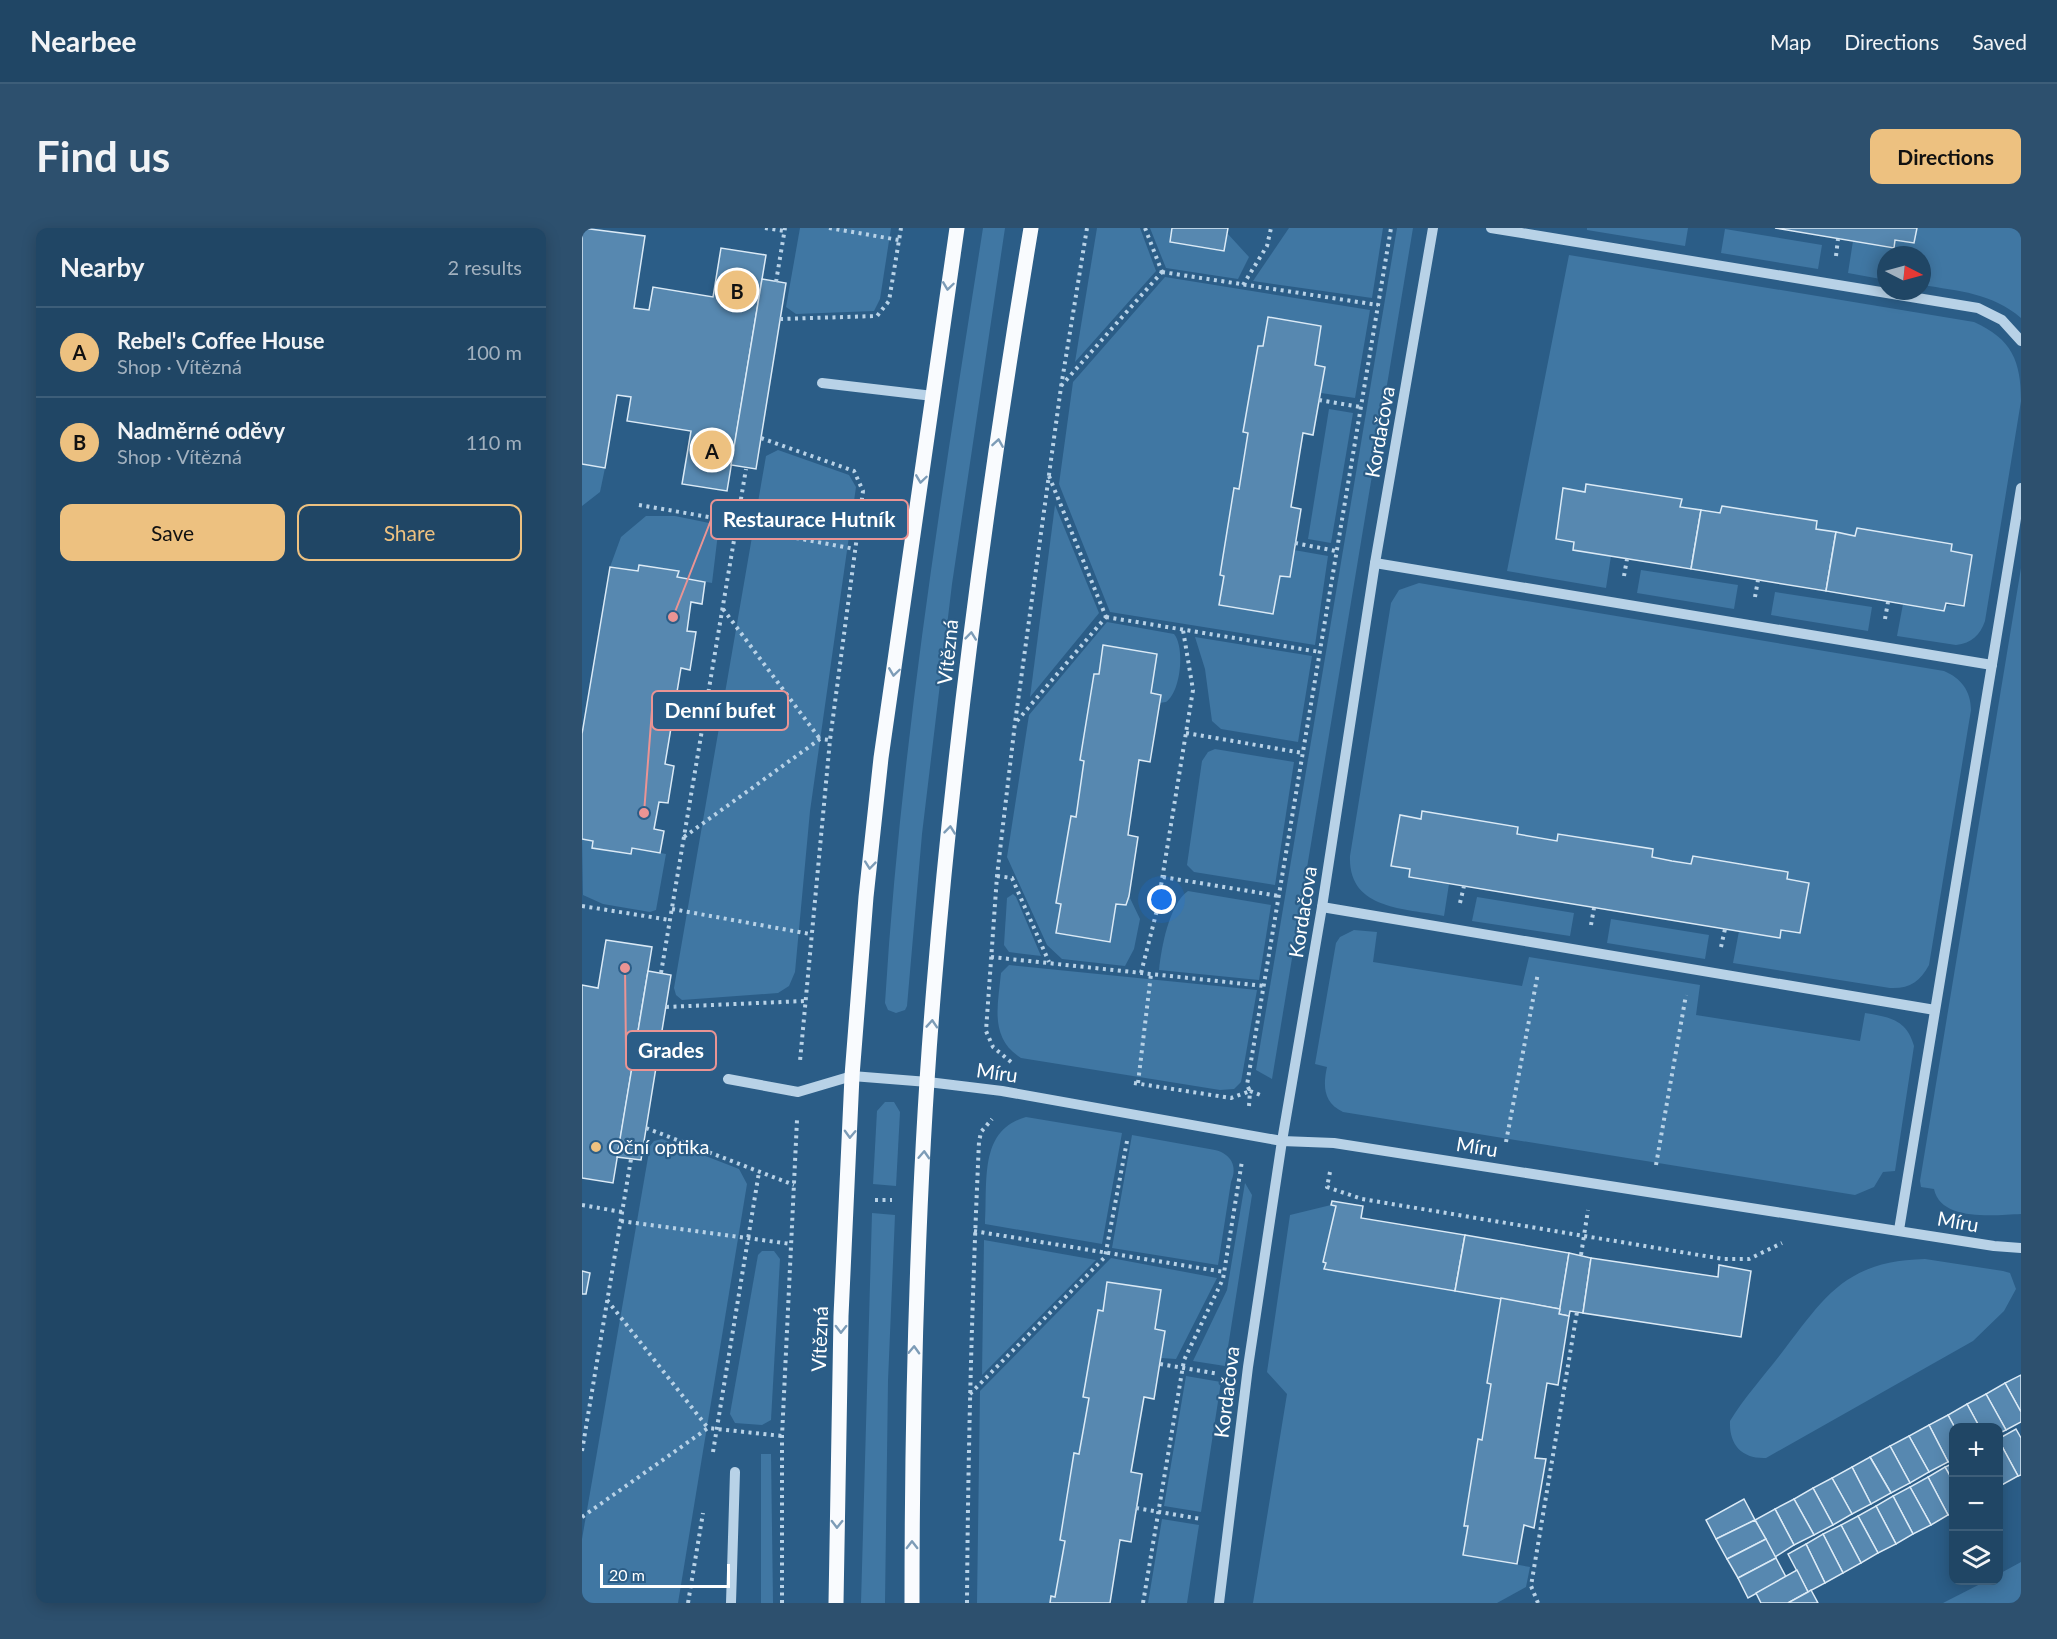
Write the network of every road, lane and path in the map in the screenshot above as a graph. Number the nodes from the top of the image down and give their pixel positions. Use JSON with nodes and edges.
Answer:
{"nodes":[{"id":1,"x":765,"y":228,"type":"edge"},
{"id":2,"x":829,"y":228,"type":"edge"},
{"id":3,"x":901,"y":228,"type":"edge"},
{"id":4,"x":957,"y":228,"type":"edge"},
{"id":5,"x":1031,"y":228,"type":"edge"},
{"id":6,"x":1087,"y":228,"type":"edge"},
{"id":7,"x":1145,"y":228,"type":"edge"},
{"id":8,"x":1270,"y":228,"type":"edge"},
{"id":9,"x":1391,"y":228,"type":"edge"},
{"id":10,"x":1433,"y":228,"type":"edge"},
{"id":11,"x":1491,"y":228,"type":"edge"},
{"id":12,"x":785,"y":230,"type":"edge"},
{"id":13,"x":899,"y":240,"type":"junction"},
{"id":14,"x":1162,"y":272,"type":"junction"},
{"id":15,"x":776,"y":282,"type":"dead end"},
{"id":16,"x":1243,"y":285,"type":"junction"},
{"id":17,"x":1377,"y":305,"type":"junction"},
{"id":18,"x":780,"y":319,"type":"dead end"},
{"id":19,"x":2021,"y":340,"type":"edge"},
{"id":20,"x":822,"y":383,"type":"dead end"},
{"id":21,"x":1061,"y":387,"type":"junction"},
{"id":22,"x":933,"y":396,"type":"junction"},
{"id":23,"x":1319,"y":400,"type":"dead end"},
{"id":24,"x":1360,"y":407,"type":"junction"},
{"id":25,"x":761,"y":438,"type":"dead end"},
{"id":26,"x":746,"y":469,"type":"dead end"},
{"id":27,"x":1049,"y":474,"type":"junction"},
{"id":28,"x":2021,"y":488,"type":"edge"},
{"id":29,"x":639,"y":505,"type":"dead end"},
{"id":30,"x":738,"y":522,"type":"junction"},
{"id":31,"x":737,"y":527,"type":"junction"},
{"id":32,"x":1295,"y":543,"type":"dead end"},
{"id":33,"x":855,"y":549,"type":"junction"},
{"id":34,"x":1336,"y":551,"type":"junction"},
{"id":35,"x":1375,"y":563,"type":"junction"},
{"id":36,"x":723,"y":609,"type":"junction"},
{"id":37,"x":1106,"y":617,"type":"junction"},
{"id":38,"x":1183,"y":630,"type":"junction"},
{"id":39,"x":1320,"y":652,"type":"junction"},
{"id":40,"x":1992,"y":665,"type":"junction"},
{"id":41,"x":1015,"y":723,"type":"junction"},
{"id":42,"x":1186,"y":733,"type":"junction"},
{"id":43,"x":820,"y":739,"type":"junction"},
{"id":44,"x":830,"y":740,"type":"junction"},
{"id":45,"x":1303,"y":753,"type":"junction"},
{"id":46,"x":684,"y":837,"type":"junction"},
{"id":47,"x":997,"y":876,"type":"junction"},
{"id":48,"x":1163,"y":877,"type":"junction"},
{"id":49,"x":1279,"y":896,"type":"junction"},
{"id":50,"x":582,"y":906,"type":"edge"},
{"id":51,"x":1322,"y":907,"type":"junction"},
{"id":52,"x":672,"y":909,"type":"junction"},
{"id":53,"x":670,"y":920,"type":"junction"},
{"id":54,"x":810,"y":934,"type":"junction"},
{"id":55,"x":1544,"y":945,"type":"junction"},
{"id":56,"x":991,"y":957,"type":"junction"},
{"id":57,"x":1049,"y":962,"type":"junction"},
{"id":58,"x":1690,"y":971,"type":"junction"},
{"id":59,"x":661,"y":973,"type":"dead end"},
{"id":60,"x":1141,"y":973,"type":"junction"},
{"id":61,"x":1151,"y":974,"type":"junction"},
{"id":62,"x":1264,"y":986,"type":"junction"},
{"id":63,"x":805,"y":1001,"type":"junction"},
{"id":64,"x":666,"y":1007,"type":"dead end"},
{"id":65,"x":1935,"y":1010,"type":"junction"},
{"id":66,"x":1013,"y":1063,"type":"dead end"},
{"id":67,"x":852,"y":1076,"type":"junction"},
{"id":68,"x":728,"y":1079,"type":"dead end"},
{"id":69,"x":928,"y":1082,"type":"junction"},
{"id":70,"x":1127,"y":1082,"type":"dead end"},
{"id":71,"x":1138,"y":1083,"type":"junction"},
{"id":72,"x":1002,"y":1091,"type":"junction"},
{"id":73,"x":1250,"y":1091,"type":"junction"},
{"id":74,"x":798,"y":1092,"type":"junction"},
{"id":75,"x":1132,"y":1114,"type":"junction"},
{"id":76,"x":646,"y":1128,"type":"dead end"},
{"id":77,"x":1246,"y":1134,"type":"junction"},
{"id":78,"x":1282,"y":1141,"type":"junction"},
{"id":79,"x":1334,"y":1143,"type":"junction"},
{"id":80,"x":1506,"y":1145,"type":"dead end"},
{"id":81,"x":632,"y":1159,"type":"dead end"},
{"id":82,"x":1655,"y":1169,"type":"dead end"},
{"id":83,"x":759,"y":1172,"type":"junction"},
{"id":84,"x":794,"y":1185,"type":"junction"},
{"id":85,"x":873,"y":1199,"type":"dead end"},
{"id":86,"x":896,"y":1200,"type":"dead end"},
{"id":87,"x":582,"y":1205,"type":"edge"},
{"id":88,"x":622,"y":1212,"type":"junction"},
{"id":89,"x":1832,"y":1220,"type":"junction"},
{"id":90,"x":621,"y":1221,"type":"junction"},
{"id":91,"x":1586,"y":1221,"type":"dead end"},
{"id":92,"x":1899,"y":1230,"type":"junction"},
{"id":93,"x":974,"y":1231,"type":"junction"},
{"id":94,"x":1583,"y":1236,"type":"junction"},
{"id":95,"x":748,"y":1240,"type":"junction"},
{"id":96,"x":791,"y":1244,"type":"junction"},
{"id":97,"x":2021,"y":1248,"type":"edge"},
{"id":98,"x":1106,"y":1252,"type":"junction"},
{"id":99,"x":1581,"y":1256,"type":"dead end"},
{"id":100,"x":1224,"y":1272,"type":"junction"},
{"id":101,"x":607,"y":1300,"type":"junction"},
{"id":102,"x":1577,"y":1312,"type":"dead end"},
{"id":103,"x":1160,"y":1364,"type":"dead end"},
{"id":104,"x":1182,"y":1368,"type":"junction"},
{"id":105,"x":1246,"y":1379,"type":"junction"},
{"id":106,"x":969,"y":1395,"type":"junction"},
{"id":107,"x":708,"y":1428,"type":"junction"},
{"id":108,"x":717,"y":1430,"type":"junction"},
{"id":109,"x":782,"y":1436,"type":"junction"},
{"id":110,"x":582,"y":1451,"type":"edge"},
{"id":111,"x":711,"y":1464,"type":"dead end"},
{"id":112,"x":735,"y":1472,"type":"dead end"},
{"id":113,"x":1136,"y":1508,"type":"dead end"},
{"id":114,"x":703,"y":1510,"type":"dead end"},
{"id":115,"x":1159,"y":1512,"type":"junction"},
{"id":116,"x":582,"y":1517,"type":"edge"},
{"id":117,"x":1228,"y":1523,"type":"junction"},
{"id":118,"x":582,"y":1602,"type":"edge"},
{"id":119,"x":588,"y":1603,"type":"edge"},
{"id":120,"x":688,"y":1603,"type":"edge"},
{"id":121,"x":731,"y":1603,"type":"edge"},
{"id":122,"x":783,"y":1603,"type":"edge"},
{"id":123,"x":836,"y":1603,"type":"edge"},
{"id":124,"x":912,"y":1603,"type":"edge"},
{"id":125,"x":967,"y":1603,"type":"edge"},
{"id":126,"x":1143,"y":1603,"type":"edge"},
{"id":127,"x":1219,"y":1603,"type":"edge"},
{"id":128,"x":1538,"y":1603,"type":"edge"}],
"edges":[{"from":1,"to":12,"type":"path"},
{"from":2,"to":13,"type":"path"},
{"from":3,"to":13,"type":"path"},
{"from":4,"to":22,"type":"main road","name":"Vítězná","one_way":true},
{"from":69,"to":5,"type":"main road","name":"Vítězná","one_way":true},
{"from":6,"to":21,"type":"path"},
{"from":7,"to":14,"type":"path"},
{"from":8,"to":16,"type":"path"},
{"from":9,"to":17,"type":"path"},
{"from":10,"to":35,"type":"street","name":"Kordačova"},
{"from":11,"to":19,"type":"street"},
{"from":12,"to":15,"type":"path"},
{"from":13,"to":18,"type":"path"},
{"from":14,"to":16,"type":"path"},
{"from":14,"to":21,"type":"path"},
{"from":16,"to":17,"type":"path"},
{"from":17,"to":24,"type":"path"},
{"from":20,"to":22,"type":"street"},
{"from":21,"to":27,"type":"path"},
{"from":22,"to":67,"type":"main road","name":"Vítězná","one_way":true},
{"from":23,"to":24,"type":"path"},
{"from":24,"to":34,"type":"path"},
{"from":25,"to":33,"type":"path"},
{"from":26,"to":30,"type":"path"},
{"from":27,"to":37,"type":"path"},
{"from":27,"to":41,"type":"path"},
{"from":28,"to":40,"type":"street"},
{"from":29,"to":30,"type":"path"},
{"from":30,"to":31,"type":"path"},
{"from":31,"to":33,"type":"path"},
{"from":31,"to":36,"type":"path"},
{"from":32,"to":34,"type":"path"},
{"from":33,"to":44,"type":"path"},
{"from":34,"to":39,"type":"path"},
{"from":35,"to":40,"type":"street"},
{"from":35,"to":51,"type":"street","name":"Kordačova"},
{"from":36,"to":43,"type":"path"},
{"from":36,"to":46,"type":"path"},
{"from":37,"to":38,"type":"path"},
{"from":37,"to":41,"type":"path"},
{"from":38,"to":39,"type":"path"},
{"from":38,"to":42,"type":"path"},
{"from":39,"to":45,"type":"path"},
{"from":40,"to":65,"type":"street"},
{"from":41,"to":47,"type":"path"},
{"from":42,"to":45,"type":"path"},
{"from":42,"to":48,"type":"path"},
{"from":43,"to":44,"type":"path"},
{"from":43,"to":46,"type":"path"},
{"from":44,"to":54,"type":"path"},
{"from":45,"to":49,"type":"path"},
{"from":46,"to":52,"type":"path"},
{"from":47,"to":56,"type":"path"},
{"from":47,"to":57,"type":"path"},
{"from":48,"to":49,"type":"path"},
{"from":48,"to":60,"type":"path"},
{"from":49,"to":62,"type":"path"},
{"from":50,"to":53,"type":"path"},
{"from":51,"to":55,"type":"street"},
{"from":51,"to":78,"type":"street","name":"Kordačova"},
{"from":52,"to":53,"type":"path"},
{"from":52,"to":54,"type":"path"},
{"from":53,"to":59,"type":"path"},
{"from":54,"to":63,"type":"path"},
{"from":55,"to":58,"type":"street"},
{"from":55,"to":80,"type":"path"},
{"from":56,"to":57,"type":"path"},
{"from":56,"to":66,"type":"path"},
{"from":57,"to":60,"type":"path"},
{"from":58,"to":65,"type":"street"},
{"from":58,"to":82,"type":"path"},
{"from":60,"to":61,"type":"path"},
{"from":61,"to":62,"type":"path"},
{"from":61,"to":71,"type":"path"},
{"from":62,"to":73,"type":"path"},
{"from":63,"to":64,"type":"path"},
{"from":63,"to":74,"type":"path"},
{"from":65,"to":92,"type":"street"},
{"from":67,"to":69,"type":"street"},
{"from":67,"to":74,"type":"street"},
{"from":67,"to":123,"type":"main road","name":"Vítězná","one_way":true},
{"from":68,"to":74,"type":"street"},
{"from":69,"to":72,"type":"street","name":"Míru"},
{"from":124,"to":69,"type":"main road","name":"Vítězná","one_way":true},
{"from":70,"to":71,"type":"path"},
{"from":71,"to":73,"type":"path"},
{"from":71,"to":75,"type":"path"},
{"from":72,"to":75,"type":"street","name":"Míru"},
{"from":72,"to":93,"type":"path"},
{"from":73,"to":77,"type":"path"},
{"from":74,"to":84,"type":"path"},
{"from":75,"to":77,"type":"street","name":"Míru"},
{"from":75,"to":98,"type":"path"},
{"from":76,"to":83,"type":"path"},
{"from":77,"to":78,"type":"street","name":"Míru"},
{"from":77,"to":100,"type":"path"},
{"from":78,"to":79,"type":"street","name":"Míru"},
{"from":78,"to":105,"type":"street","name":"Kordačova"},
{"from":79,"to":89,"type":"street","name":"Míru"},
{"from":79,"to":94,"type":"path"},
{"from":81,"to":88,"type":"path"},
{"from":83,"to":84,"type":"path"},
{"from":83,"to":95,"type":"path"},
{"from":84,"to":96,"type":"path"},
{"from":85,"to":86,"type":"path"},
{"from":87,"to":88,"type":"path"},
{"from":88,"to":90,"type":"path"},
{"from":89,"to":92,"type":"street","name":"Míru"},
{"from":89,"to":94,"type":"path"},
{"from":90,"to":95,"type":"path"},
{"from":90,"to":101,"type":"path"},
{"from":91,"to":94,"type":"path"},
{"from":92,"to":97,"type":"street","name":"Míru"},
{"from":93,"to":98,"type":"path"},
{"from":93,"to":106,"type":"path"},
{"from":94,"to":99,"type":"path"},
{"from":95,"to":96,"type":"path"},
{"from":95,"to":108,"type":"path"},
{"from":96,"to":109,"type":"path"},
{"from":98,"to":100,"type":"path"},
{"from":98,"to":106,"type":"path"},
{"from":100,"to":104,"type":"path"},
{"from":101,"to":107,"type":"path"},
{"from":101,"to":110,"type":"path"},
{"from":102,"to":128,"type":"path"},
{"from":103,"to":104,"type":"path"},
{"from":104,"to":105,"type":"path"},
{"from":104,"to":115,"type":"path"},
{"from":105,"to":117,"type":"street","name":"Kordačova"},
{"from":106,"to":125,"type":"path"},
{"from":107,"to":108,"type":"path"},
{"from":107,"to":116,"type":"path"},
{"from":108,"to":109,"type":"path"},
{"from":108,"to":111,"type":"path"},
{"from":109,"to":122,"type":"path"},
{"from":112,"to":121,"type":"street"},
{"from":113,"to":115,"type":"path"},
{"from":114,"to":120,"type":"path"},
{"from":115,"to":117,"type":"path"},
{"from":115,"to":126,"type":"path"},
{"from":117,"to":127,"type":"street","name":"Kordačova"},
{"from":118,"to":119,"type":"path"}]}
